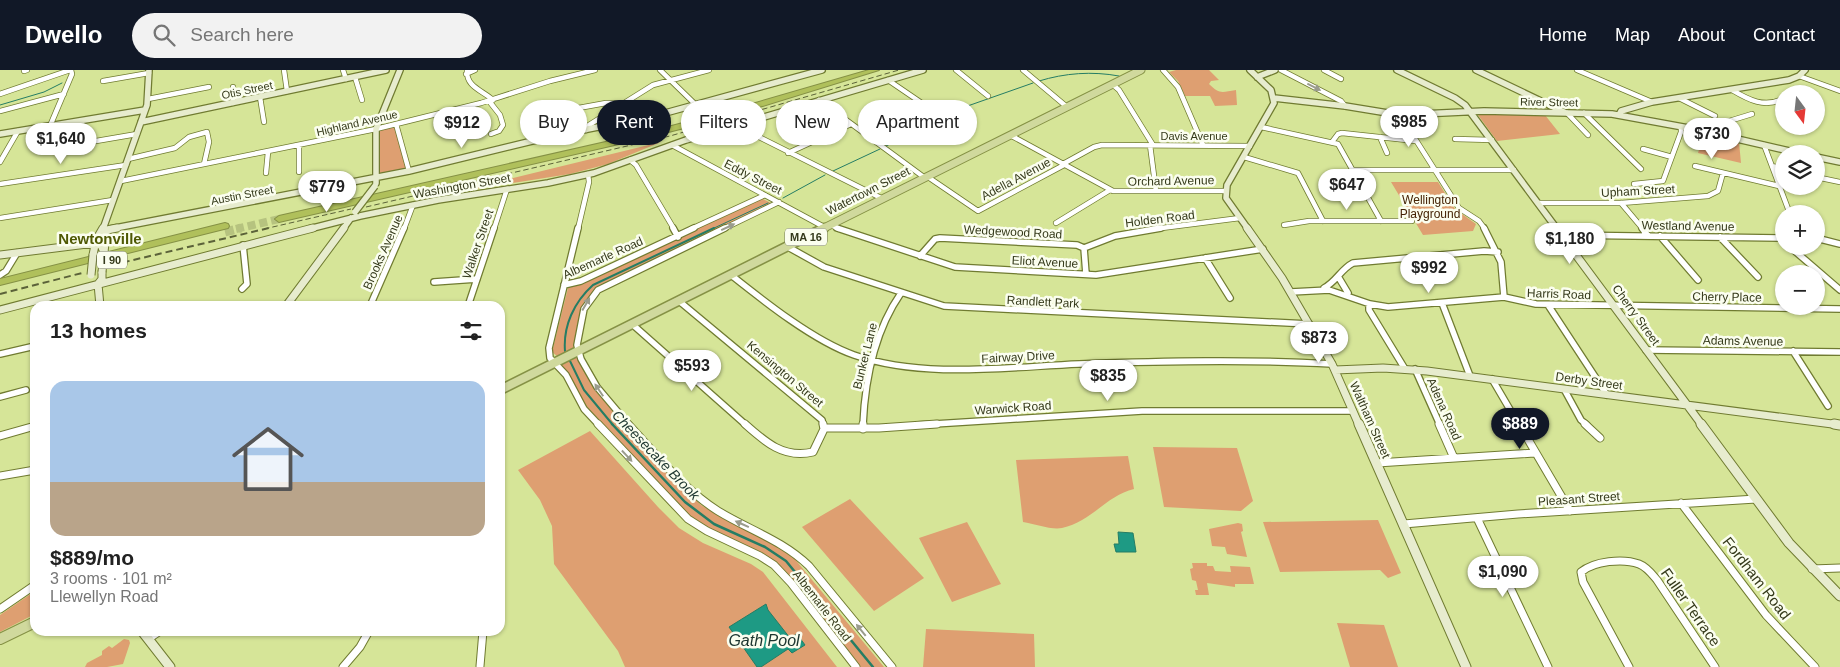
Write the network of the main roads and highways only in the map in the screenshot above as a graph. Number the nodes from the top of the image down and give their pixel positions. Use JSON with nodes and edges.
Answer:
{"nodes":[{"id":1,"x":386,"y":70,"type":"edge"},
{"id":2,"x":400,"y":70,"type":"edge"},
{"id":3,"x":822,"y":70,"type":"edge"},
{"id":4,"x":859,"y":70,"type":"edge"},
{"id":5,"x":876,"y":70,"type":"edge"},
{"id":6,"x":922,"y":70,"type":"edge"},
{"id":7,"x":1141,"y":70,"type":"edge"},
{"id":8,"x":1250,"y":70,"type":"edge"},
{"id":9,"x":1275,"y":70,"type":"edge"},
{"id":10,"x":1397,"y":70,"type":"edge"},
{"id":11,"x":1476,"y":70,"type":"edge"},
{"id":12,"x":1805,"y":70,"type":"edge"},
{"id":13,"x":149,"y":72,"type":"edge"},
{"id":14,"x":1257,"y":77,"type":"junction"},
{"id":15,"x":1112,"y":84,"type":"joint"},
{"id":16,"x":1273,"y":96,"type":"junction"},
{"id":17,"x":145,"y":110,"type":"junction"},
{"id":18,"x":1470,"y":111,"type":"junction"},
{"id":19,"x":1567,"y":113,"type":"junction"},
{"id":20,"x":1619,"y":115,"type":"junction"},
{"id":21,"x":141,"y":122,"type":"junction"},
{"id":22,"x":0,"y":134,"type":"edge"},
{"id":23,"x":1775,"y":148,"type":"edge"},
{"id":24,"x":1825,"y":159,"type":"edge"},
{"id":25,"x":1840,"y":162,"type":"edge"},
{"id":26,"x":377,"y":178,"type":"junction"},
{"id":27,"x":350,"y":219,"type":"junction"},
{"id":28,"x":102,"y":231,"type":"junction"},
{"id":29,"x":95,"y":243,"type":"junction"},
{"id":30,"x":104,"y":252,"type":"junction"},
{"id":31,"x":0,"y":255,"type":"edge"},
{"id":32,"x":0,"y":282,"type":"edge"},
{"id":33,"x":98,"y":284,"type":"junction"},
{"id":34,"x":0,"y":289,"type":"edge"},
{"id":35,"x":34,"y":301,"type":"edge"},
{"id":36,"x":100,"y":301,"type":"edge"},
{"id":37,"x":290,"y":301,"type":"edge"},
{"id":38,"x":30,"y":302,"type":"edge"},
{"id":39,"x":0,"y":310,"type":"edge"},
{"id":40,"x":1333,"y":367,"type":"junction"},
{"id":41,"x":505,"y":388,"type":"edge"},
{"id":42,"x":1687,"y":405,"type":"junction"},
{"id":43,"x":1840,"y":425,"type":"edge"},
{"id":44,"x":1840,"y":596,"type":"edge"},
{"id":45,"x":30,"y":624,"type":"edge"},
{"id":46,"x":146,"y":636,"type":"edge"},
{"id":47,"x":0,"y":639,"type":"edge"},
{"id":48,"x":170,"y":667,"type":"edge"},
{"id":49,"x":1466,"y":667,"type":"edge"}],
"edges":[{"from":1,"to":21,"type":"main road","name":"Otis Street"},
{"from":2,"to":26,"type":"main road"},
{"from":3,"to":26,"type":"main road","name":"Austin Street"},
{"from":4,"to":5,"type":"highway"},
{"from":6,"to":27,"type":"main road","name":"Washington Street"},
{"from":7,"to":15,"type":"main road","name":"Watertown Street","number":"MA 16"},
{"from":8,"to":14,"type":"main road"},
{"from":9,"to":14,"type":"main road"},
{"from":10,"to":18,"type":"main road","name":"Cherry Street"},
{"from":11,"to":19,"type":"main road"},
{"from":12,"to":20,"type":"main road"},
{"from":13,"to":17,"type":"main road"},
{"from":14,"to":16,"type":"main road"},
{"from":15,"to":41,"type":"main road","name":"Watertown Street","number":"MA 16"},
{"from":16,"to":18,"type":"main road","name":"River Street"},
{"from":16,"to":40,"type":"main road","name":"Waltham Street"},
{"from":17,"to":21,"type":"main road"},
{"from":17,"to":22,"type":"main road"},
{"from":18,"to":19,"type":"main road","name":"River Street"},
{"from":18,"to":42,"type":"main road","name":"Cherry Street"},
{"from":19,"to":20,"type":"main road","name":"River Street"},
{"from":20,"to":23,"type":"main road","name":"River Street"},
{"from":21,"to":28,"type":"main road"},
{"from":24,"to":25,"type":"main road"},
{"from":26,"to":27,"type":"main road","bridge":true},
{"from":26,"to":28,"type":"main road","name":"Austin Street"},
{"from":27,"to":33,"type":"main road","name":"Washington Street"},
{"from":27,"to":37,"type":"main road"},
{"from":28,"to":29,"type":"main road"},
{"from":28,"to":30,"type":"main road"},
{"from":29,"to":30,"type":"main road"},
{"from":29,"to":31,"type":"main road"},
{"from":29,"to":33,"type":"main road","bridge":true},
{"from":30,"to":33,"type":"main road","bridge":true},
{"from":32,"to":34,"type":"highway","number":"I 90"},
{"from":33,"to":35,"type":"main road","name":"Washington Street"},
{"from":33,"to":36,"type":"main road"},
{"from":38,"to":39,"type":"main road","name":"Washington Street"},
{"from":40,"to":42,"type":"main road","name":"Derby Street"},
{"from":40,"to":49,"type":"main road","name":"Waltham Street"},
{"from":42,"to":43,"type":"main road","name":"Derby Street"},
{"from":42,"to":44,"type":"main road","name":"Cherry Street"},
{"from":45,"to":47,"type":"main road"},
{"from":46,"to":48,"type":"main road"}]}
